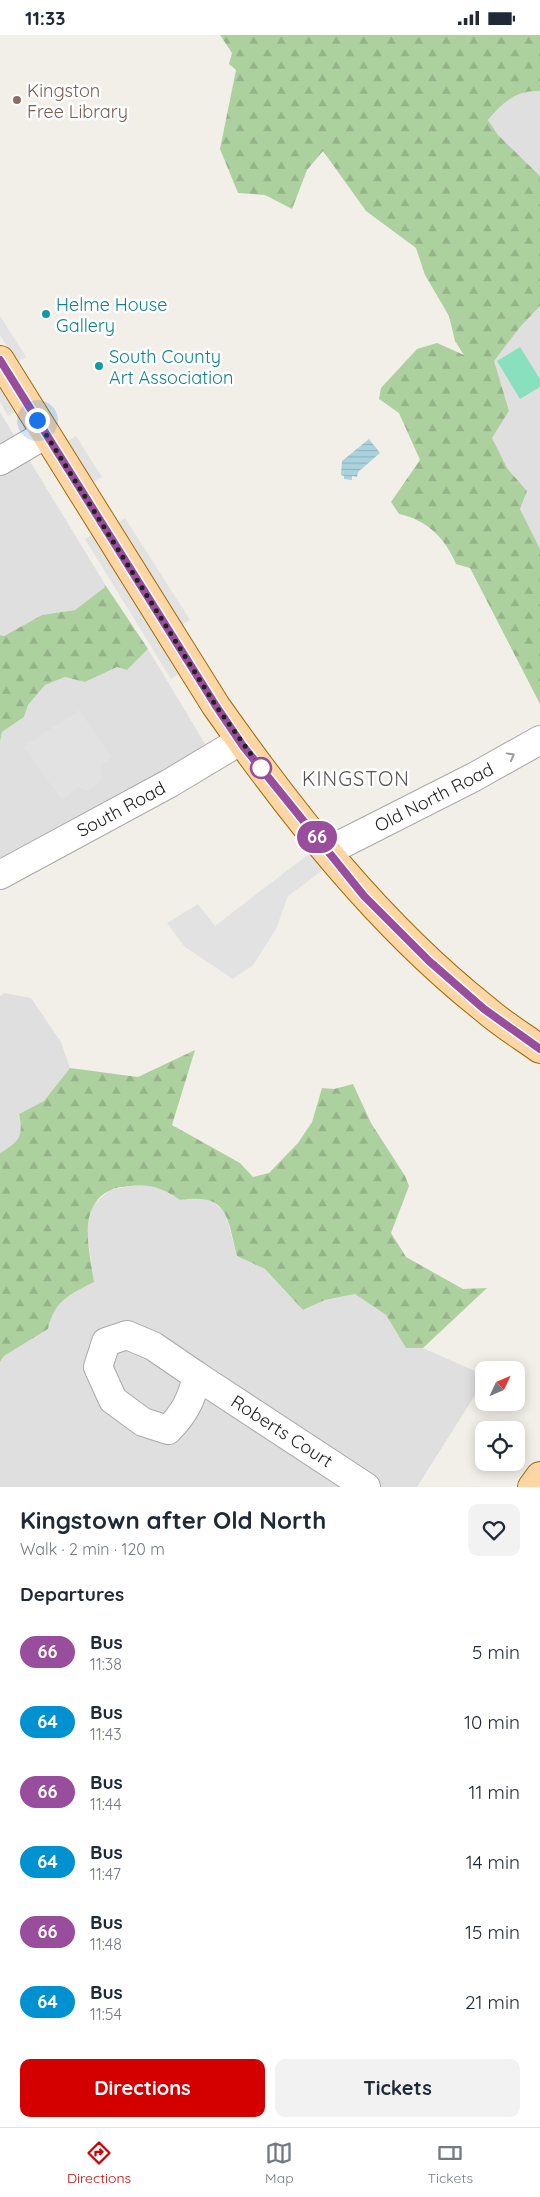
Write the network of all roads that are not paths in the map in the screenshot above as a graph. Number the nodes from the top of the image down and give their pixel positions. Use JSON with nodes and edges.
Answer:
{"nodes":[{"id":1,"x":0,"y":360,"type":"edge"},
{"id":2,"x":46,"y":434,"type":"junction"},
{"id":3,"x":0,"y":461,"type":"edge"},
{"id":4,"x":540,"y":740,"type":"edge"},
{"id":5,"x":240,"y":741,"type":"junction"},
{"id":6,"x":328,"y":851,"type":"junction"},
{"id":7,"x":0,"y":875,"type":"edge"},
{"id":8,"x":540,"y":1049,"type":"edge"},
{"id":9,"x":197,"y":1376,"type":"dead end"},
{"id":10,"x":540,"y":1476,"type":"edge"},
{"id":11,"x":366,"y":1487,"type":"edge"},
{"id":12,"x":532,"y":1487,"type":"edge"}],
"edges":[{"from":1,"to":2,"type":"main road"},
{"from":2,"to":3,"type":"street"},
{"from":2,"to":5,"type":"main road"},
{"from":6,"to":4,"type":"street","name":"Old North Road","one_way":true},
{"from":5,"to":6,"type":"main road"},
{"from":5,"to":7,"type":"street","name":"South Road"},
{"from":6,"to":8,"type":"main road"},
{"from":9,"to":11,"type":"street","name":"Roberts Court"},
{"from":10,"to":12,"type":"main road"}]}
